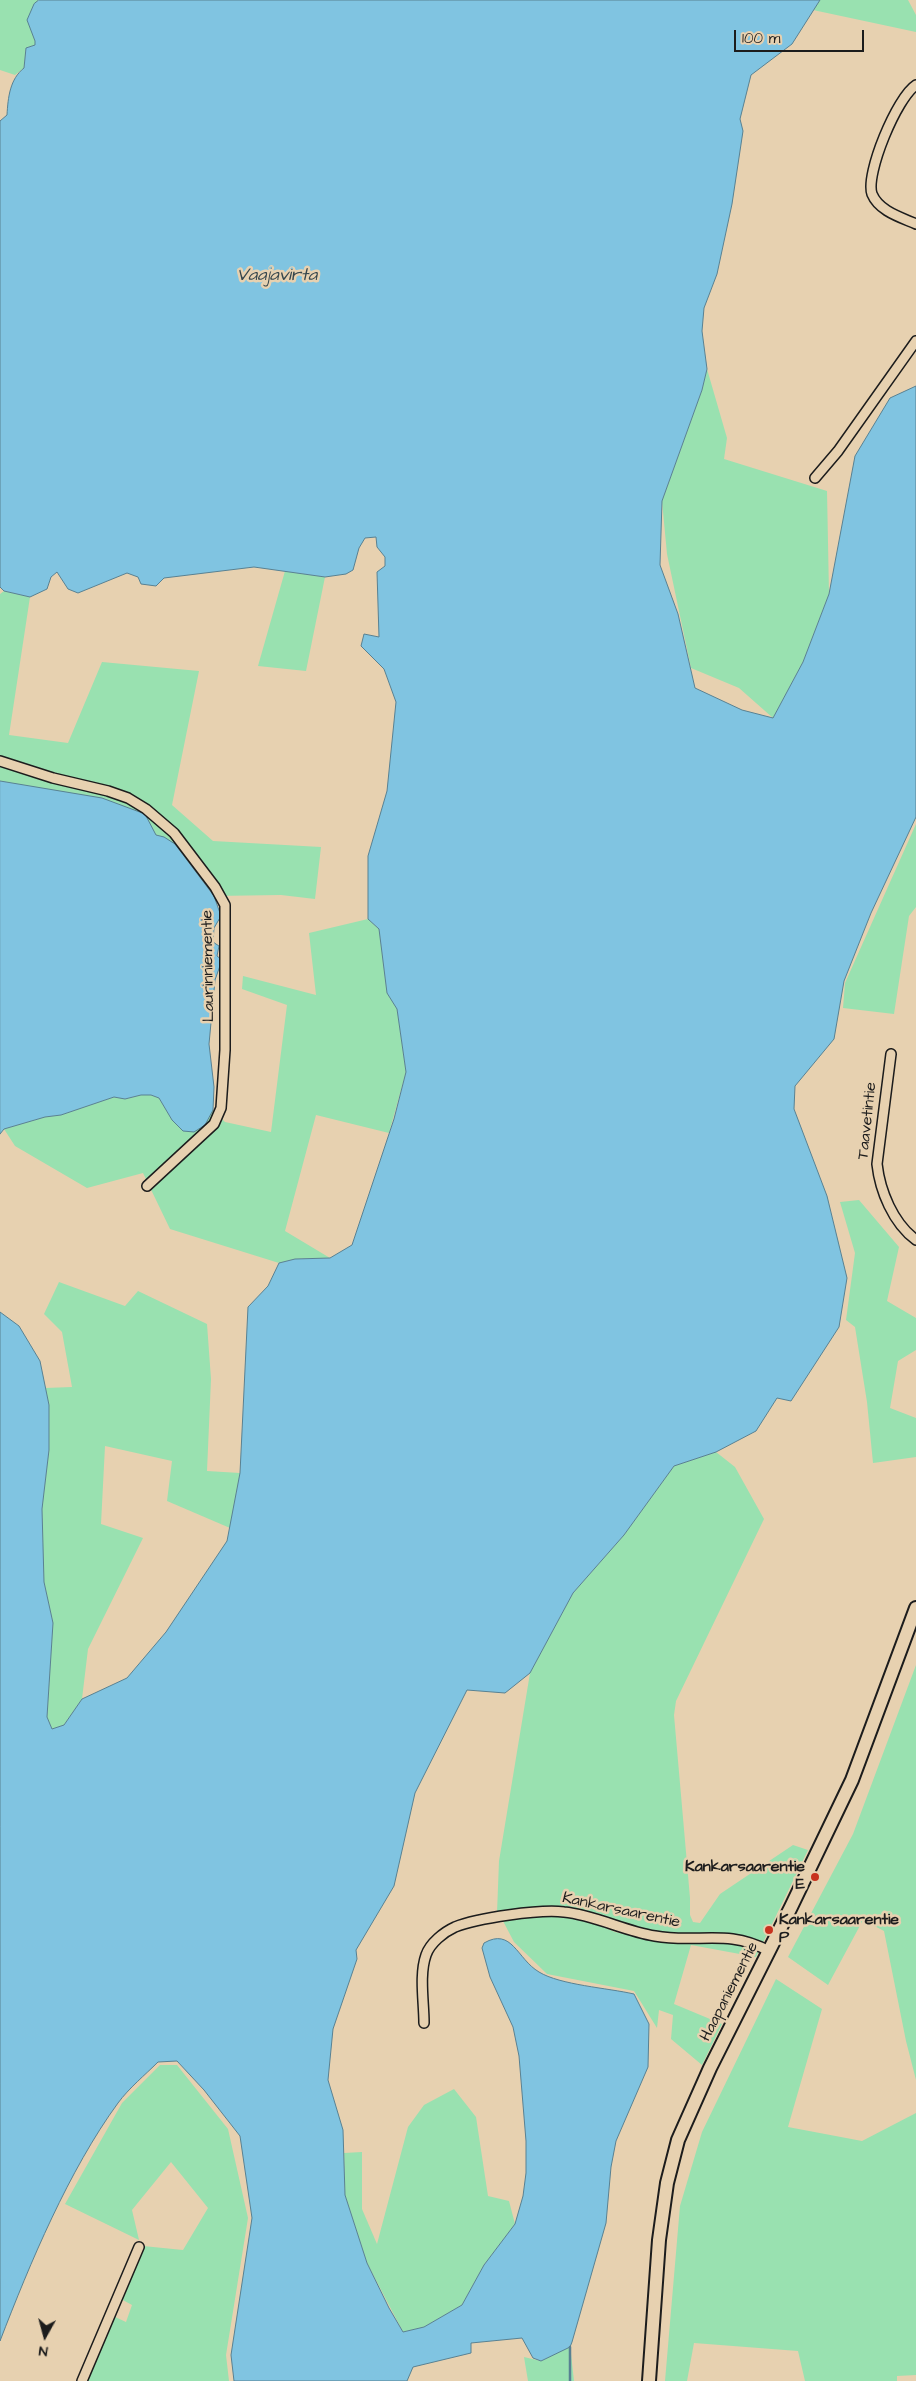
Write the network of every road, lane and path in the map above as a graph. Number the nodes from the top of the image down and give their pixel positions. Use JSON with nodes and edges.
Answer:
{"nodes":[{"id":1,"x":916,"y":85,"type":"edge"},
{"id":2,"x":916,"y":224,"type":"edge"},
{"id":3,"x":916,"y":341,"type":"edge"},
{"id":4,"x":815,"y":478,"type":"dead end"},
{"id":5,"x":0,"y":761,"type":"edge"},
{"id":6,"x":890,"y":1054,"type":"dead end"},
{"id":7,"x":147,"y":1186,"type":"dead end"},
{"id":8,"x":916,"y":1240,"type":"edge"},
{"id":9,"x":916,"y":1608,"type":"edge"},
{"id":10,"x":769,"y":1951,"type":"junction"},
{"id":11,"x":424,"y":2023,"type":"dead end"},
{"id":12,"x":139,"y":2247,"type":"dead end"},
{"id":13,"x":82,"y":2381,"type":"edge"},
{"id":14,"x":648,"y":2381,"type":"edge"}],
"edges":[{"from":1,"to":2,"type":"street"},
{"from":3,"to":4,"type":"street"},
{"from":5,"to":7,"type":"street","name":"Laurinniementie"},
{"from":6,"to":8,"type":"street","name":"Taavetintie"},
{"from":9,"to":10,"type":"street","name":"Haapaniementie"},
{"from":10,"to":11,"type":"street","name":"Kankarsaarentie"},
{"from":10,"to":14,"type":"street","name":"Haapaniementie"},
{"from":12,"to":13,"type":"street"}]}
